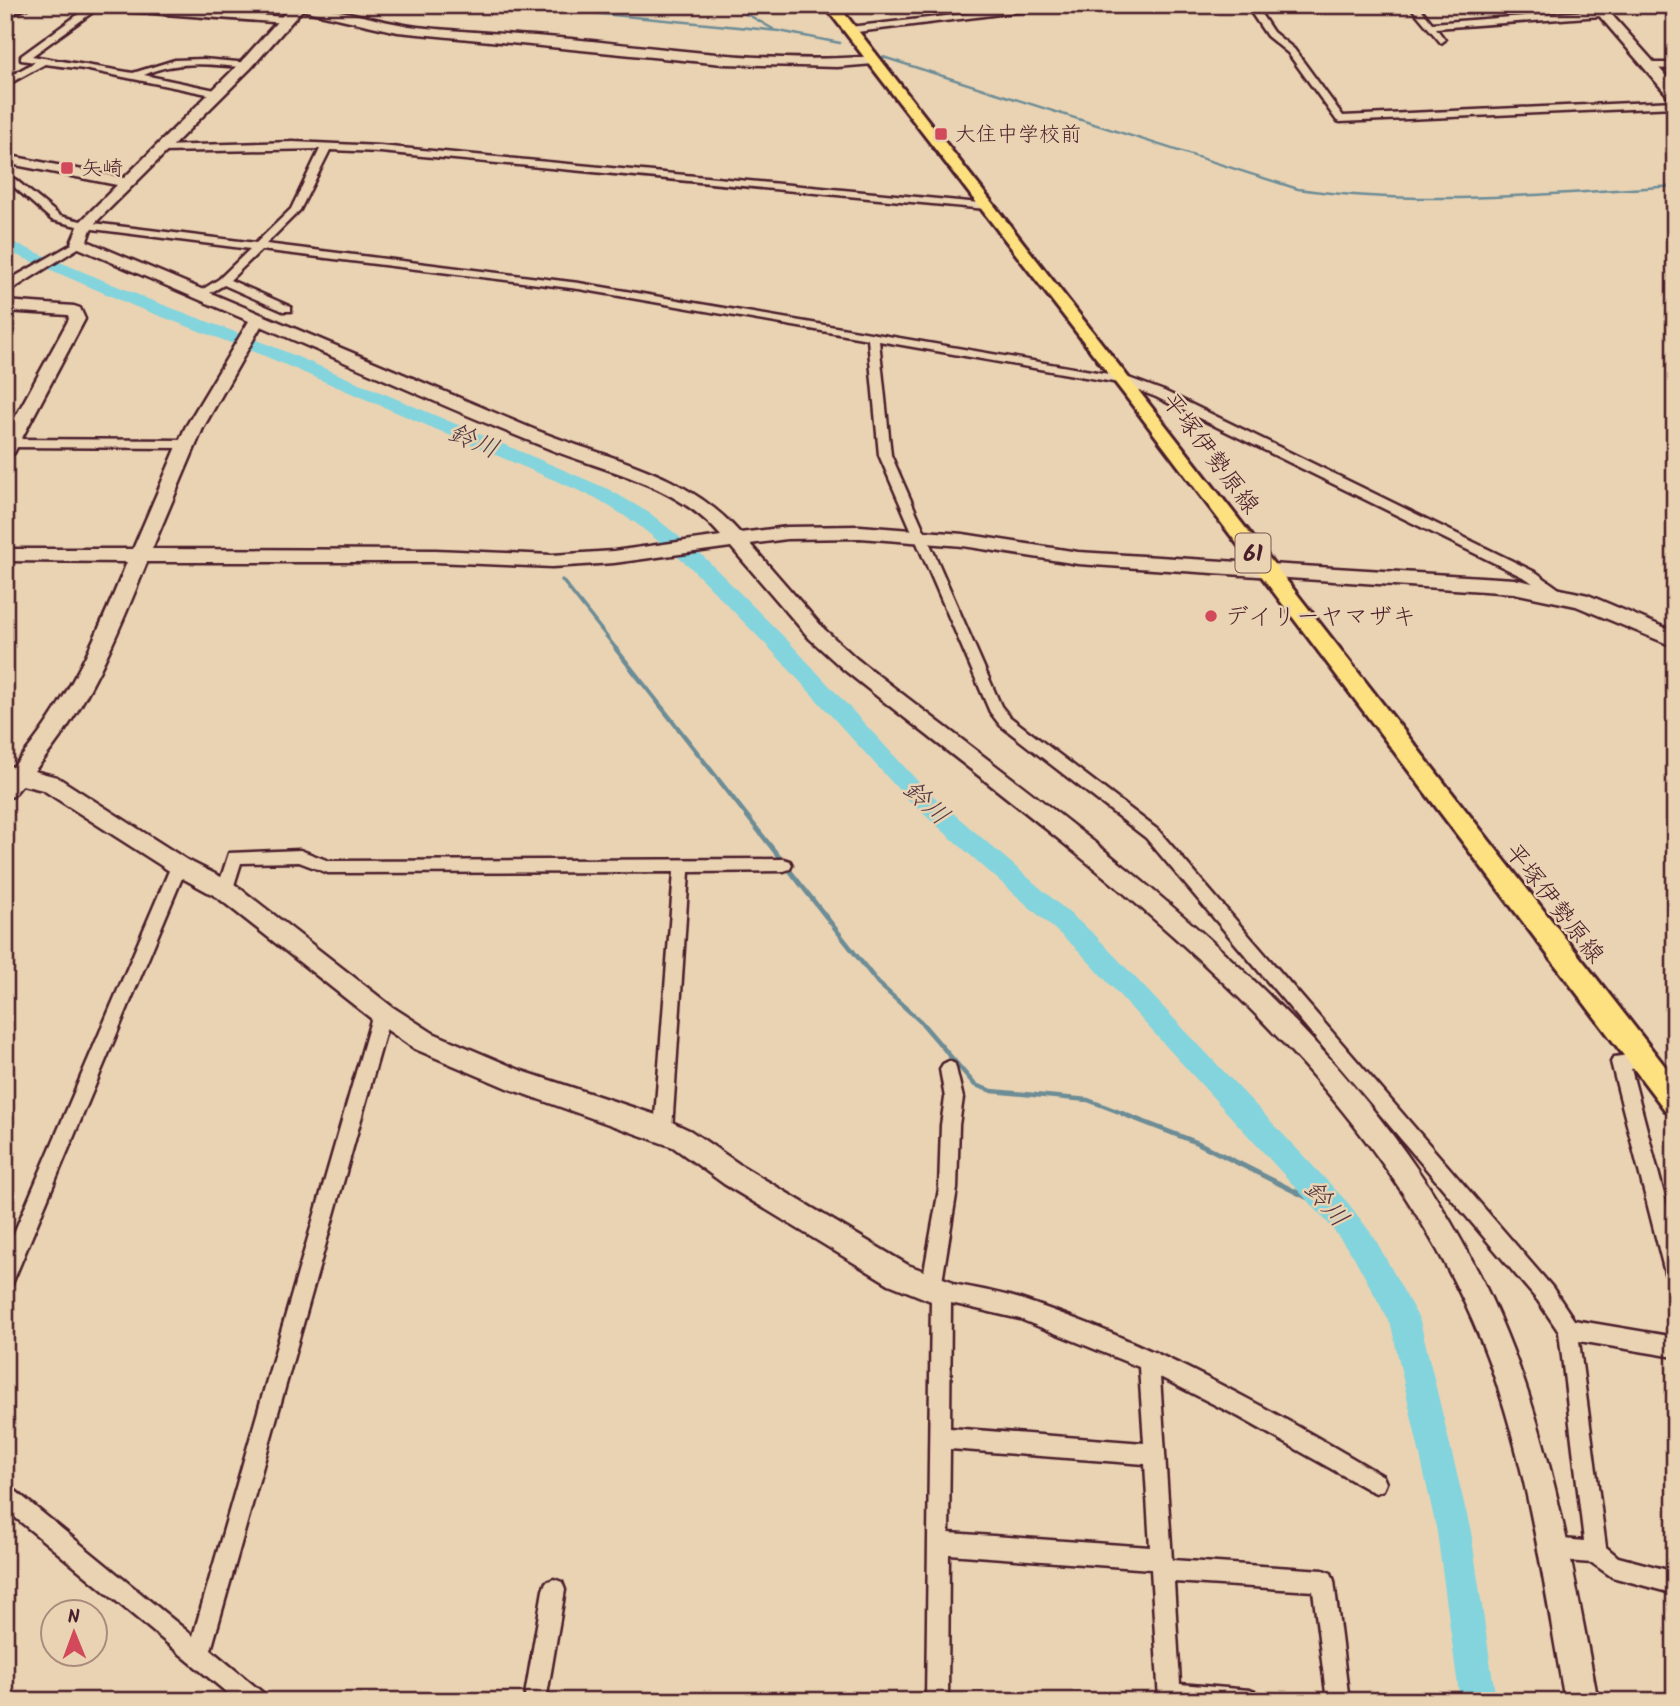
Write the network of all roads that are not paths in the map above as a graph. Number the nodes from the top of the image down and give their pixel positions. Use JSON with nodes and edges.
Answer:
{"nodes":[{"id":1,"x":11,"y":5,"type":"edge"},
{"id":2,"x":26,"y":5,"type":"edge"},
{"id":3,"x":80,"y":5,"type":"edge"},
{"id":4,"x":299,"y":5,"type":"edge"},
{"id":5,"x":831,"y":5,"type":"edge"},
{"id":6,"x":1068,"y":5,"type":"edge"},
{"id":7,"x":1250,"y":5,"type":"edge"},
{"id":8,"x":1413,"y":5,"type":"edge"},
{"id":9,"x":5,"y":7,"type":"edge"},
{"id":10,"x":94,"y":7,"type":"edge"},
{"id":11,"x":1598,"y":9,"type":"edge"},
{"id":12,"x":5,"y":13,"type":"edge"},
{"id":13,"x":286,"y":20,"type":"junction"},
{"id":14,"x":1430,"y":26,"type":"junction"},
{"id":15,"x":849,"y":30,"type":"junction"},
{"id":16,"x":1441,"y":40,"type":"dead end"},
{"id":17,"x":45,"y":60,"type":"junction"},
{"id":18,"x":874,"y":60,"type":"junction"},
{"id":19,"x":246,"y":65,"type":"junction"},
{"id":20,"x":1648,"y":66,"type":"junction"},
{"id":21,"x":1675,"y":66,"type":"edge"},
{"id":22,"x":135,"y":76,"type":"junction"},
{"id":23,"x":5,"y":83,"type":"edge"},
{"id":24,"x":217,"y":93,"type":"junction"},
{"id":25,"x":1675,"y":95,"type":"edge"},
{"id":26,"x":1675,"y":104,"type":"edge"},
{"id":27,"x":327,"y":146,"type":"junction"},
{"id":28,"x":161,"y":149,"type":"junction"},
{"id":29,"x":5,"y":159,"type":"edge"},
{"id":30,"x":5,"y":174,"type":"edge"},
{"id":31,"x":129,"y":183,"type":"junction"},
{"id":32,"x":986,"y":206,"type":"junction"},
{"id":33,"x":85,"y":225,"type":"junction"},
{"id":34,"x":79,"y":243,"type":"junction"},
{"id":35,"x":262,"y":245,"type":"junction"},
{"id":36,"x":223,"y":281,"type":"junction"},
{"id":37,"x":5,"y":291,"type":"edge"},
{"id":38,"x":201,"y":295,"type":"junction"},
{"id":39,"x":5,"y":306,"type":"edge"},
{"id":40,"x":287,"y":309,"type":"dead end"},
{"id":41,"x":256,"y":322,"type":"junction"},
{"id":42,"x":873,"y":337,"type":"junction"},
{"id":43,"x":1122,"y":380,"type":"junction"},
{"id":44,"x":186,"y":444,"type":"junction"},
{"id":45,"x":7,"y":446,"type":"edge"},
{"id":46,"x":919,"y":535,"type":"junction"},
{"id":47,"x":727,"y":540,"type":"junction"},
{"id":48,"x":5,"y":555,"type":"edge"},
{"id":49,"x":139,"y":555,"type":"junction"},
{"id":50,"x":1265,"y":569,"type":"junction"},
{"id":51,"x":1557,"y":594,"type":"junction"},
{"id":52,"x":1675,"y":640,"type":"edge"},
{"id":53,"x":10,"y":779,"type":"edge"},
{"id":54,"x":682,"y":865,"type":"junction"},
{"id":55,"x":784,"y":865,"type":"dead end"},
{"id":56,"x":179,"y":866,"type":"junction"},
{"id":57,"x":225,"y":890,"type":"junction"},
{"id":58,"x":382,"y":1013,"type":"junction"},
{"id":59,"x":1644,"y":1061,"type":"junction"},
{"id":60,"x":949,"y":1069,"type":"dead end"},
{"id":61,"x":1675,"y":1101,"type":"edge"},
{"id":62,"x":663,"y":1130,"type":"junction"},
{"id":63,"x":1675,"y":1273,"type":"edge"},
{"id":64,"x":5,"y":1277,"type":"edge"},
{"id":65,"x":936,"y":1290,"type":"junction"},
{"id":66,"x":1567,"y":1329,"type":"junction"},
{"id":67,"x":1675,"y":1347,"type":"edge"},
{"id":68,"x":1149,"y":1361,"type":"junction"},
{"id":69,"x":940,"y":1438,"type":"junction"},
{"id":70,"x":1155,"y":1454,"type":"junction"},
{"id":71,"x":1376,"y":1483,"type":"dead end"},
{"id":72,"x":5,"y":1495,"type":"edge"},
{"id":73,"x":939,"y":1543,"type":"junction"},
{"id":74,"x":1552,"y":1549,"type":"junction"},
{"id":75,"x":1596,"y":1553,"type":"junction"},
{"id":76,"x":1161,"y":1564,"type":"junction"},
{"id":77,"x":1675,"y":1583,"type":"edge"},
{"id":78,"x":554,"y":1590,"type":"dead end"},
{"id":79,"x":199,"y":1654,"type":"junction"},
{"id":80,"x":1170,"y":1698,"type":"edge"},
{"id":81,"x":255,"y":1701,"type":"edge"},
{"id":82,"x":535,"y":1701,"type":"edge"},
{"id":83,"x":937,"y":1701,"type":"edge"},
{"id":84,"x":1250,"y":1701,"type":"edge"},
{"id":85,"x":1338,"y":1701,"type":"edge"},
{"id":86,"x":1582,"y":1701,"type":"edge"}],
"edges":[{"from":1,"to":9,"type":"highway"},
{"from":2,"to":12,"type":"main road"},
{"from":3,"to":10,"type":"street"},
{"from":4,"to":13,"type":"street"},
{"from":4,"to":18,"type":"street"},
{"from":5,"to":15,"type":"main road","name":"平塚伊勢原線","number":"61"},
{"from":6,"to":15,"type":"street"},
{"from":7,"to":26,"type":"street"},
{"from":8,"to":14,"type":"street"},
{"from":10,"to":13,"type":"street"},
{"from":10,"to":17,"type":"street"},
{"from":11,"to":14,"type":"street"},
{"from":11,"to":20,"type":"street"},
{"from":13,"to":19,"type":"street"},
{"from":14,"to":16,"type":"street"},
{"from":15,"to":18,"type":"main road","name":"平塚伊勢原線","number":"61"},
{"from":17,"to":22,"type":"street"},
{"from":17,"to":23,"type":"street"},
{"from":18,"to":32,"type":"main road","name":"平塚伊勢原線","number":"61"},
{"from":19,"to":22,"type":"street"},
{"from":19,"to":24,"type":"street"},
{"from":20,"to":21,"type":"street"},
{"from":20,"to":25,"type":"street"},
{"from":22,"to":24,"type":"street"},
{"from":24,"to":28,"type":"street"},
{"from":27,"to":28,"type":"street"},
{"from":27,"to":32,"type":"street"},
{"from":27,"to":35,"type":"street"},
{"from":28,"to":31,"type":"street"},
{"from":29,"to":31,"type":"street"},
{"from":30,"to":33,"type":"street"},
{"from":31,"to":33,"type":"street"},
{"from":32,"to":43,"type":"main road","name":"平塚伊勢原線","number":"61"},
{"from":33,"to":34,"type":"street"},
{"from":33,"to":35,"type":"street"},
{"from":34,"to":37,"type":"street"},
{"from":34,"to":38,"type":"street"},
{"from":35,"to":36,"type":"street"},
{"from":35,"to":42,"type":"street"},
{"from":36,"to":38,"type":"street"},
{"from":36,"to":40,"type":"street"},
{"from":38,"to":41,"type":"street"},
{"from":39,"to":45,"type":"street"},
{"from":41,"to":44,"type":"street"},
{"from":41,"to":47,"type":"street"},
{"from":42,"to":43,"type":"street"},
{"from":42,"to":46,"type":"street"},
{"from":43,"to":50,"type":"main road","name":"平塚伊勢原線","number":"61"},
{"from":43,"to":51,"type":"street"},
{"from":44,"to":45,"type":"street"},
{"from":44,"to":49,"type":"street"},
{"from":46,"to":47,"type":"street"},
{"from":46,"to":50,"type":"street"},
{"from":46,"to":66,"type":"street"},
{"from":47,"to":49,"type":"street"},
{"from":47,"to":74,"type":"street"},
{"from":48,"to":49,"type":"street"},
{"from":49,"to":53,"type":"street"},
{"from":50,"to":51,"type":"street"},
{"from":50,"to":59,"type":"main road","name":"平塚伊勢原線","number":"61"},
{"from":51,"to":52,"type":"street"},
{"from":53,"to":56,"type":"street"},
{"from":54,"to":55,"type":"street"},
{"from":54,"to":57,"type":"street"},
{"from":54,"to":62,"type":"street"},
{"from":56,"to":57,"type":"street"},
{"from":56,"to":64,"type":"street"},
{"from":57,"to":58,"type":"street"},
{"from":58,"to":62,"type":"street"},
{"from":58,"to":79,"type":"street"},
{"from":59,"to":61,"type":"main road","name":"平塚伊勢原線","number":"61"},
{"from":59,"to":63,"type":"street"},
{"from":60,"to":65,"type":"street"},
{"from":62,"to":65,"type":"street"},
{"from":65,"to":68,"type":"street"},
{"from":65,"to":69,"type":"street"},
{"from":66,"to":67,"type":"street"},
{"from":66,"to":75,"type":"street"},
{"from":68,"to":70,"type":"street"},
{"from":68,"to":71,"type":"street"},
{"from":69,"to":70,"type":"street"},
{"from":69,"to":73,"type":"street"},
{"from":70,"to":76,"type":"street"},
{"from":72,"to":79,"type":"street"},
{"from":73,"to":76,"type":"street"},
{"from":73,"to":83,"type":"street"},
{"from":74,"to":75,"type":"street"},
{"from":74,"to":86,"type":"street"},
{"from":75,"to":77,"type":"street"},
{"from":76,"to":80,"type":"street"},
{"from":76,"to":85,"type":"street"},
{"from":78,"to":82,"type":"street"},
{"from":79,"to":81,"type":"street"},
{"from":80,"to":84,"type":"street"}]}
